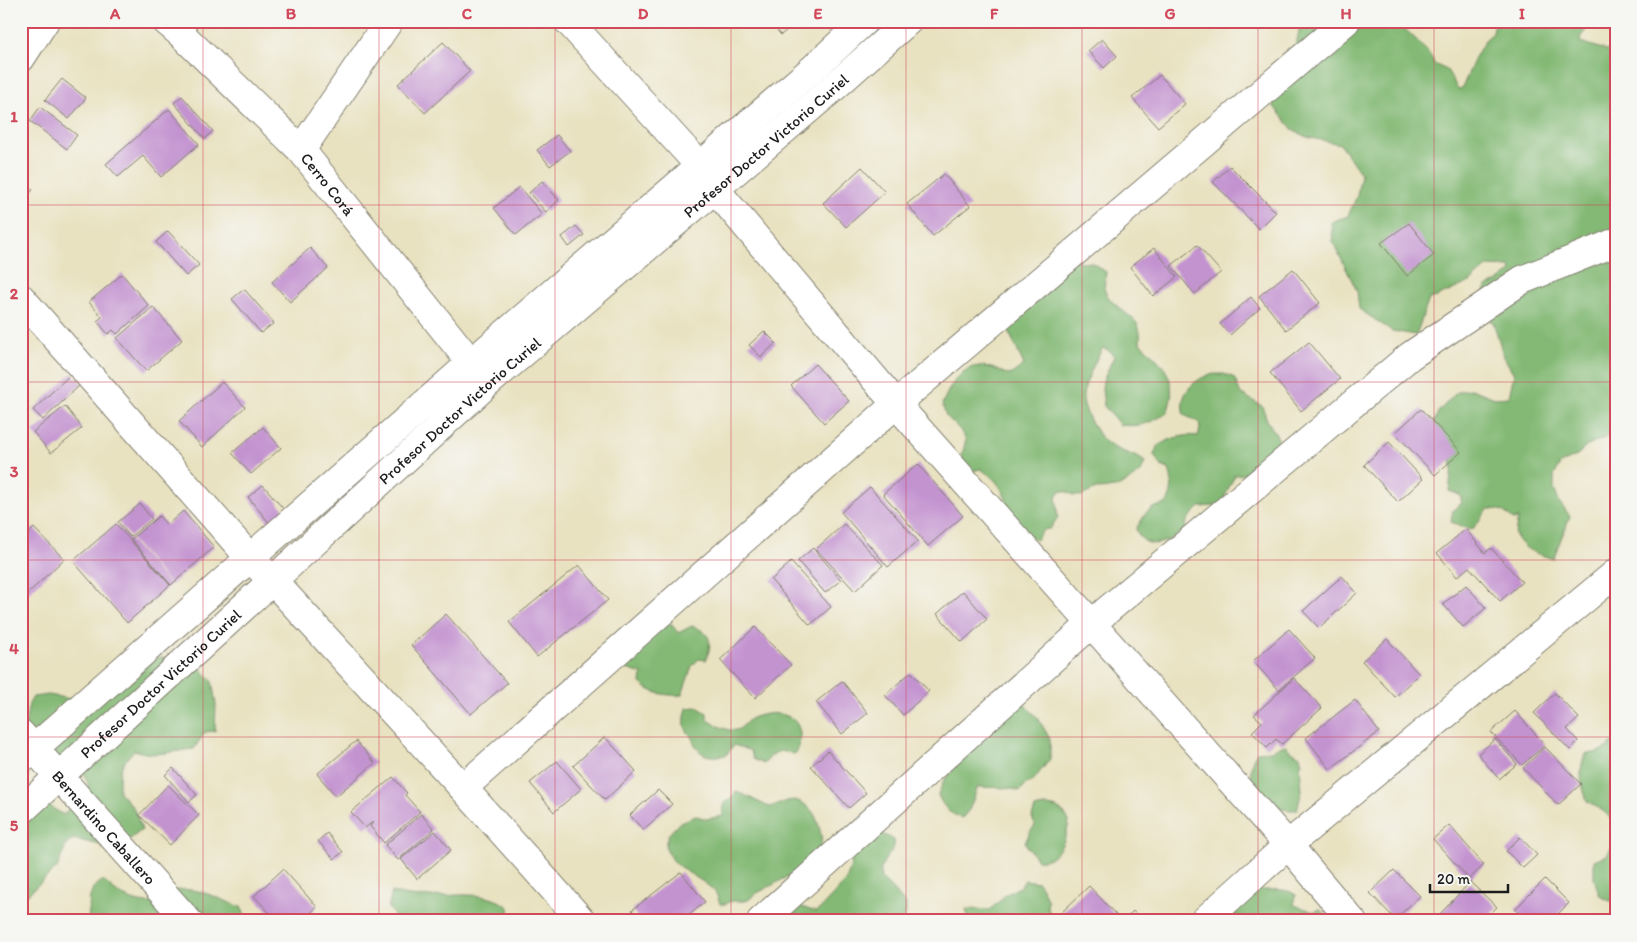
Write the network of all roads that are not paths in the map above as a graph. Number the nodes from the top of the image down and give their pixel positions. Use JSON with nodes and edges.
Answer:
{"nodes":[{"id":1,"x":45,"y":21,"type":"edge"},
{"id":2,"x":166,"y":21,"type":"edge"},
{"id":3,"x":389,"y":21,"type":"edge"},
{"id":4,"x":568,"y":21,"type":"edge"},
{"id":5,"x":864,"y":21,"type":"edge"},
{"id":6,"x":908,"y":21,"type":"edge"},
{"id":7,"x":1346,"y":21,"type":"edge"},
{"id":8,"x":21,"y":58,"type":"edge"},
{"id":9,"x":301,"y":150,"type":"junction"},
{"id":10,"x":700,"y":166,"type":"junction"},
{"id":11,"x":715,"y":189,"type":"junction"},
{"id":12,"x":1616,"y":242,"type":"edge"},
{"id":13,"x":21,"y":298,"type":"edge"},
{"id":14,"x":471,"y":364,"type":"junction"},
{"id":15,"x":896,"y":404,"type":"junction"},
{"id":16,"x":250,"y":558,"type":"junction"},
{"id":17,"x":1616,"y":573,"type":"edge"},
{"id":18,"x":273,"y":581,"type":"junction"},
{"id":19,"x":1090,"y":624,"type":"junction"},
{"id":20,"x":25,"y":747,"type":"edge"},
{"id":21,"x":59,"y":777,"type":"junction"},
{"id":22,"x":463,"y":788,"type":"junction"},
{"id":23,"x":21,"y":811,"type":"edge"},
{"id":24,"x":1288,"y":845,"type":"junction"},
{"id":25,"x":188,"y":921,"type":"edge"},
{"id":26,"x":582,"y":921,"type":"edge"},
{"id":27,"x":761,"y":921,"type":"edge"},
{"id":28,"x":1204,"y":921,"type":"edge"},
{"id":29,"x":1352,"y":921,"type":"edge"}],
"edges":[{"from":1,"to":8,"type":"street"},
{"from":2,"to":9,"type":"street","name":"Cerro Corá"},
{"from":3,"to":9,"type":"street"},
{"from":4,"to":10,"type":"street"},
{"from":5,"to":10,"type":"street","name":"Profesor Doctor Victorio Curiel"},
{"from":6,"to":11,"type":"street","name":"Profesor Doctor Victorio Curiel"},
{"from":7,"to":15,"type":"street"},
{"from":9,"to":14,"type":"street","name":"Cerro Corá"},
{"from":10,"to":11,"type":"street"},
{"from":10,"to":14,"type":"street","name":"Profesor Doctor Victorio Curiel"},
{"from":11,"to":15,"type":"street"},
{"from":11,"to":18,"type":"street","name":"Profesor Doctor Victorio Curiel"},
{"from":12,"to":19,"type":"street"},
{"from":13,"to":16,"type":"street"},
{"from":14,"to":16,"type":"street","name":"Profesor Doctor Victorio Curiel"},
{"from":15,"to":19,"type":"street"},
{"from":15,"to":22,"type":"street"},
{"from":16,"to":18,"type":"street"},
{"from":16,"to":20,"type":"street","name":"Profesor Doctor Victorio Curiel"},
{"from":17,"to":24,"type":"street"},
{"from":18,"to":21,"type":"street","name":"Profesor Doctor Victorio Curiel"},
{"from":18,"to":22,"type":"street"},
{"from":19,"to":24,"type":"street"},
{"from":19,"to":27,"type":"street"},
{"from":20,"to":21,"type":"street","name":"Bernardino Caballero"},
{"from":21,"to":23,"type":"street","name":"Profesor Doctor Victorio Curiel"},
{"from":21,"to":25,"type":"street","name":"Bernardino Caballero"},
{"from":22,"to":26,"type":"street"},
{"from":24,"to":28,"type":"street"},
{"from":24,"to":29,"type":"street"}]}
